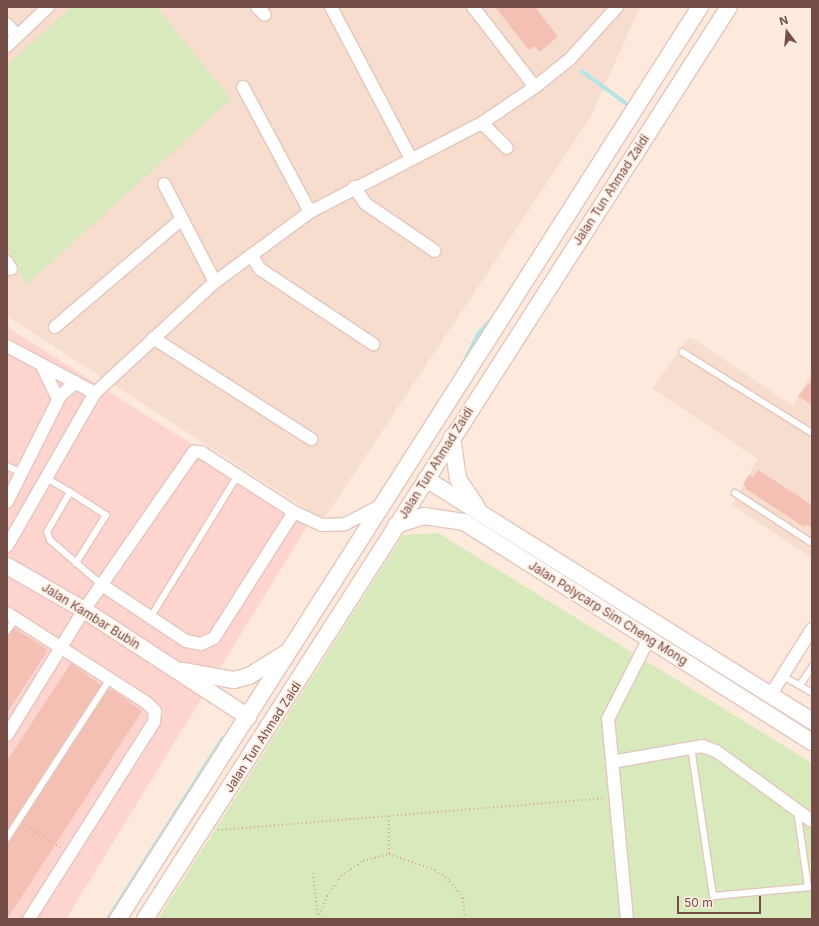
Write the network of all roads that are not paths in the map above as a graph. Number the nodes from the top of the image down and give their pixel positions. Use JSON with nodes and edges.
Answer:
{"nodes":[{"id":1,"x":48,"y":7,"type":"edge"},
{"id":2,"x":331,"y":7,"type":"edge"},
{"id":3,"x":473,"y":7,"type":"edge"},
{"id":4,"x":616,"y":7,"type":"edge"},
{"id":5,"x":700,"y":7,"type":"edge"},
{"id":6,"x":729,"y":7,"type":"edge"},
{"id":7,"x":7,"y":24,"type":"edge"},
{"id":8,"x":17,"y":36,"type":"junction"},
{"id":9,"x":7,"y":46,"type":"edge"},
{"id":10,"x":243,"y":87,"type":"dead end"},
{"id":11,"x":535,"y":87,"type":"junction"},
{"id":12,"x":482,"y":123,"type":"junction"},
{"id":13,"x":506,"y":148,"type":"dead end"},
{"id":14,"x":411,"y":159,"type":"junction"},
{"id":15,"x":164,"y":184,"type":"dead end"},
{"id":16,"x":354,"y":187,"type":"junction"},
{"id":17,"x":310,"y":212,"type":"junction"},
{"id":18,"x":182,"y":219,"type":"junction"},
{"id":19,"x":435,"y":251,"type":"dead end"},
{"id":20,"x":251,"y":255,"type":"junction"},
{"id":21,"x":215,"y":282,"type":"junction"},
{"id":22,"x":55,"y":327,"type":"dead end"},
{"id":23,"x":154,"y":338,"type":"junction"},
{"id":24,"x":373,"y":344,"type":"dead end"},
{"id":25,"x":7,"y":346,"type":"edge"},
{"id":26,"x":682,"y":352,"type":"dead end"},
{"id":27,"x":41,"y":366,"type":"junction"},
{"id":28,"x":76,"y":382,"type":"junction"},
{"id":29,"x":95,"y":394,"type":"junction"},
{"id":30,"x":58,"y":400,"type":"junction"},
{"id":31,"x":812,"y":433,"type":"edge"},
{"id":32,"x":452,"y":437,"type":"junction"},
{"id":33,"x":311,"y":439,"type":"dead end"},
{"id":34,"x":7,"y":466,"type":"edge"},
{"id":35,"x":22,"y":473,"type":"junction"},
{"id":36,"x":238,"y":475,"type":"junction"},
{"id":37,"x":46,"y":478,"type":"junction"},
{"id":38,"x":426,"y":479,"type":"junction"},
{"id":39,"x":70,"y":492,"type":"junction"},
{"id":40,"x":735,"y":493,"type":"dead end"},
{"id":41,"x":7,"y":502,"type":"edge"},
{"id":42,"x":383,"y":505,"type":"junction"},
{"id":43,"x":294,"y":512,"type":"junction"},
{"id":44,"x":485,"y":516,"type":"junction"},
{"id":45,"x":396,"y":525,"type":"junction"},
{"id":46,"x":812,"y":543,"type":"edge"},
{"id":47,"x":7,"y":546,"type":"edge"},
{"id":48,"x":76,"y":563,"type":"junction"},
{"id":49,"x":7,"y":566,"type":"edge"},
{"id":50,"x":102,"y":585,"type":"junction"},
{"id":51,"x":599,"y":589,"type":"junction"},
{"id":52,"x":84,"y":610,"type":"junction"},
{"id":53,"x":11,"y":616,"type":"edge"},
{"id":54,"x":150,"y":618,"type":"junction"},
{"id":55,"x":812,"y":629,"type":"edge"},
{"id":56,"x":7,"y":632,"type":"edge"},
{"id":57,"x":648,"y":640,"type":"junction"},
{"id":58,"x":63,"y":647,"type":"junction"},
{"id":59,"x":291,"y":650,"type":"junction"},
{"id":60,"x":812,"y":667,"type":"edge"},
{"id":61,"x":174,"y":669,"type":"junction"},
{"id":62,"x":783,"y":676,"type":"junction"},
{"id":63,"x":110,"y":679,"type":"junction"},
{"id":64,"x":723,"y":686,"type":"junction"},
{"id":65,"x":800,"y":686,"type":"junction"},
{"id":66,"x":812,"y":693,"type":"edge"},
{"id":67,"x":771,"y":694,"type":"junction"},
{"id":68,"x":248,"y":717,"type":"junction"},
{"id":69,"x":812,"y":721,"type":"edge"},
{"id":70,"x":7,"y":735,"type":"edge"},
{"id":71,"x":812,"y":738,"type":"edge"},
{"id":72,"x":812,"y":742,"type":"edge"},
{"id":73,"x":691,"y":747,"type":"junction"},
{"id":74,"x":612,"y":762,"type":"junction"},
{"id":75,"x":797,"y":809,"type":"junction"},
{"id":76,"x":812,"y":821,"type":"edge"},
{"id":77,"x":7,"y":838,"type":"edge"},
{"id":78,"x":810,"y":887,"type":"edge"},
{"id":79,"x":29,"y":919,"type":"edge"},
{"id":80,"x":118,"y":919,"type":"edge"},
{"id":81,"x":145,"y":919,"type":"edge"},
{"id":82,"x":627,"y":919,"type":"edge"}],
"edges":[{"from":1,"to":8,"type":"street"},
{"from":2,"to":14,"type":"street"},
{"from":3,"to":11,"type":"street"},
{"from":4,"to":11,"type":"street"},
{"from":5,"to":42,"type":"main road","name":"Jalan Tun Ahmad Zaidi"},
{"from":6,"to":32,"type":"main road","name":"Jalan Tun Ahmad Zaidi"},
{"from":7,"to":8,"type":"street"},
{"from":8,"to":9,"type":"street"},
{"from":10,"to":17,"type":"street"},
{"from":11,"to":12,"type":"street"},
{"from":12,"to":13,"type":"street"},
{"from":12,"to":14,"type":"street"},
{"from":14,"to":16,"type":"street"},
{"from":15,"to":18,"type":"street"},
{"from":16,"to":17,"type":"street"},
{"from":16,"to":19,"type":"street"},
{"from":17,"to":20,"type":"street"},
{"from":18,"to":21,"type":"street"},
{"from":18,"to":22,"type":"street"},
{"from":20,"to":21,"type":"street"},
{"from":20,"to":24,"type":"street"},
{"from":21,"to":23,"type":"street"},
{"from":23,"to":29,"type":"street"},
{"from":23,"to":33,"type":"street"},
{"from":25,"to":27,"type":"street"},
{"from":26,"to":31,"type":"lane"},
{"from":27,"to":28,"type":"street"},
{"from":27,"to":30,"type":"street"},
{"from":28,"to":29,"type":"street"},
{"from":28,"to":30,"type":"street"},
{"from":29,"to":37,"type":"street"},
{"from":30,"to":35,"type":"street"},
{"from":32,"to":38,"type":"main road","name":"Jalan Tun Ahmad Zaidi"},
{"from":32,"to":44,"type":"main road"},
{"from":34,"to":35,"type":"lane"},
{"from":35,"to":41,"type":"street"},
{"from":36,"to":43,"type":"street"},
{"from":36,"to":50,"type":"street"},
{"from":36,"to":54,"type":"lane"},
{"from":37,"to":39,"type":"lane"},
{"from":37,"to":47,"type":"street"},
{"from":38,"to":44,"type":"main road","name":"Jalan Polycarp Sim Cheng Mong"},
{"from":38,"to":45,"type":"main road","name":"Jalan Tun Ahmad Zaidi"},
{"from":39,"to":48,"type":"lane"},
{"from":39,"to":48,"type":"lane"},
{"from":40,"to":46,"type":"lane"},
{"from":42,"to":43,"type":"street"},
{"from":42,"to":59,"type":"main road","name":"Jalan Tun Ahmad Zaidi"},
{"from":43,"to":54,"type":"street"},
{"from":44,"to":51,"type":"main road","name":"Jalan Polycarp Sim Cheng Mong"},
{"from":45,"to":57,"type":"main road","name":"Jalan Polycarp Sim Cheng Mong"},
{"from":45,"to":81,"type":"main road","name":"Jalan Tun Ahmad Zaidi"},
{"from":48,"to":50,"type":"lane"},
{"from":49,"to":52,"type":"main road","name":"Jalan Kambar Bubin"},
{"from":50,"to":52,"type":"street"},
{"from":50,"to":54,"type":"street"},
{"from":51,"to":57,"type":"main road"},
{"from":51,"to":67,"type":"main road","name":"Jalan Polycarp Sim Cheng Mong"},
{"from":52,"to":58,"type":"street"},
{"from":52,"to":61,"type":"main road","name":"Jalan Kambar Bubin"},
{"from":53,"to":56,"type":"lane"},
{"from":53,"to":58,"type":"street"},
{"from":55,"to":62,"type":"street"},
{"from":57,"to":64,"type":"main road","name":"Jalan Polycarp Sim Cheng Mong"},
{"from":57,"to":74,"type":"street"},
{"from":58,"to":63,"type":"street"},
{"from":58,"to":70,"type":"street"},
{"from":59,"to":61,"type":"main road"},
{"from":59,"to":68,"type":"main road","name":"Jalan Tun Ahmad Zaidi"},
{"from":60,"to":65,"type":"lane"},
{"from":61,"to":68,"type":"main road","name":"Jalan Kambar Bubin"},
{"from":62,"to":65,"type":"lane"},
{"from":62,"to":67,"type":"street"},
{"from":63,"to":77,"type":"lane"},
{"from":63,"to":79,"type":"street"},
{"from":64,"to":67,"type":"main road"},
{"from":64,"to":72,"type":"main road","name":"Jalan Polycarp Sim Cheng Mong"},
{"from":65,"to":66,"type":"lane"},
{"from":67,"to":69,"type":"main road","name":"Jalan Polycarp Sim Cheng Mong"},
{"from":67,"to":71,"type":"main road"},
{"from":68,"to":80,"type":"main road","name":"Jalan Tun Ahmad Zaidi"},
{"from":73,"to":74,"type":"street"},
{"from":73,"to":75,"type":"street"},
{"from":73,"to":78,"type":"lane"},
{"from":74,"to":82,"type":"street"},
{"from":75,"to":76,"type":"street"},
{"from":75,"to":78,"type":"lane"}]}
